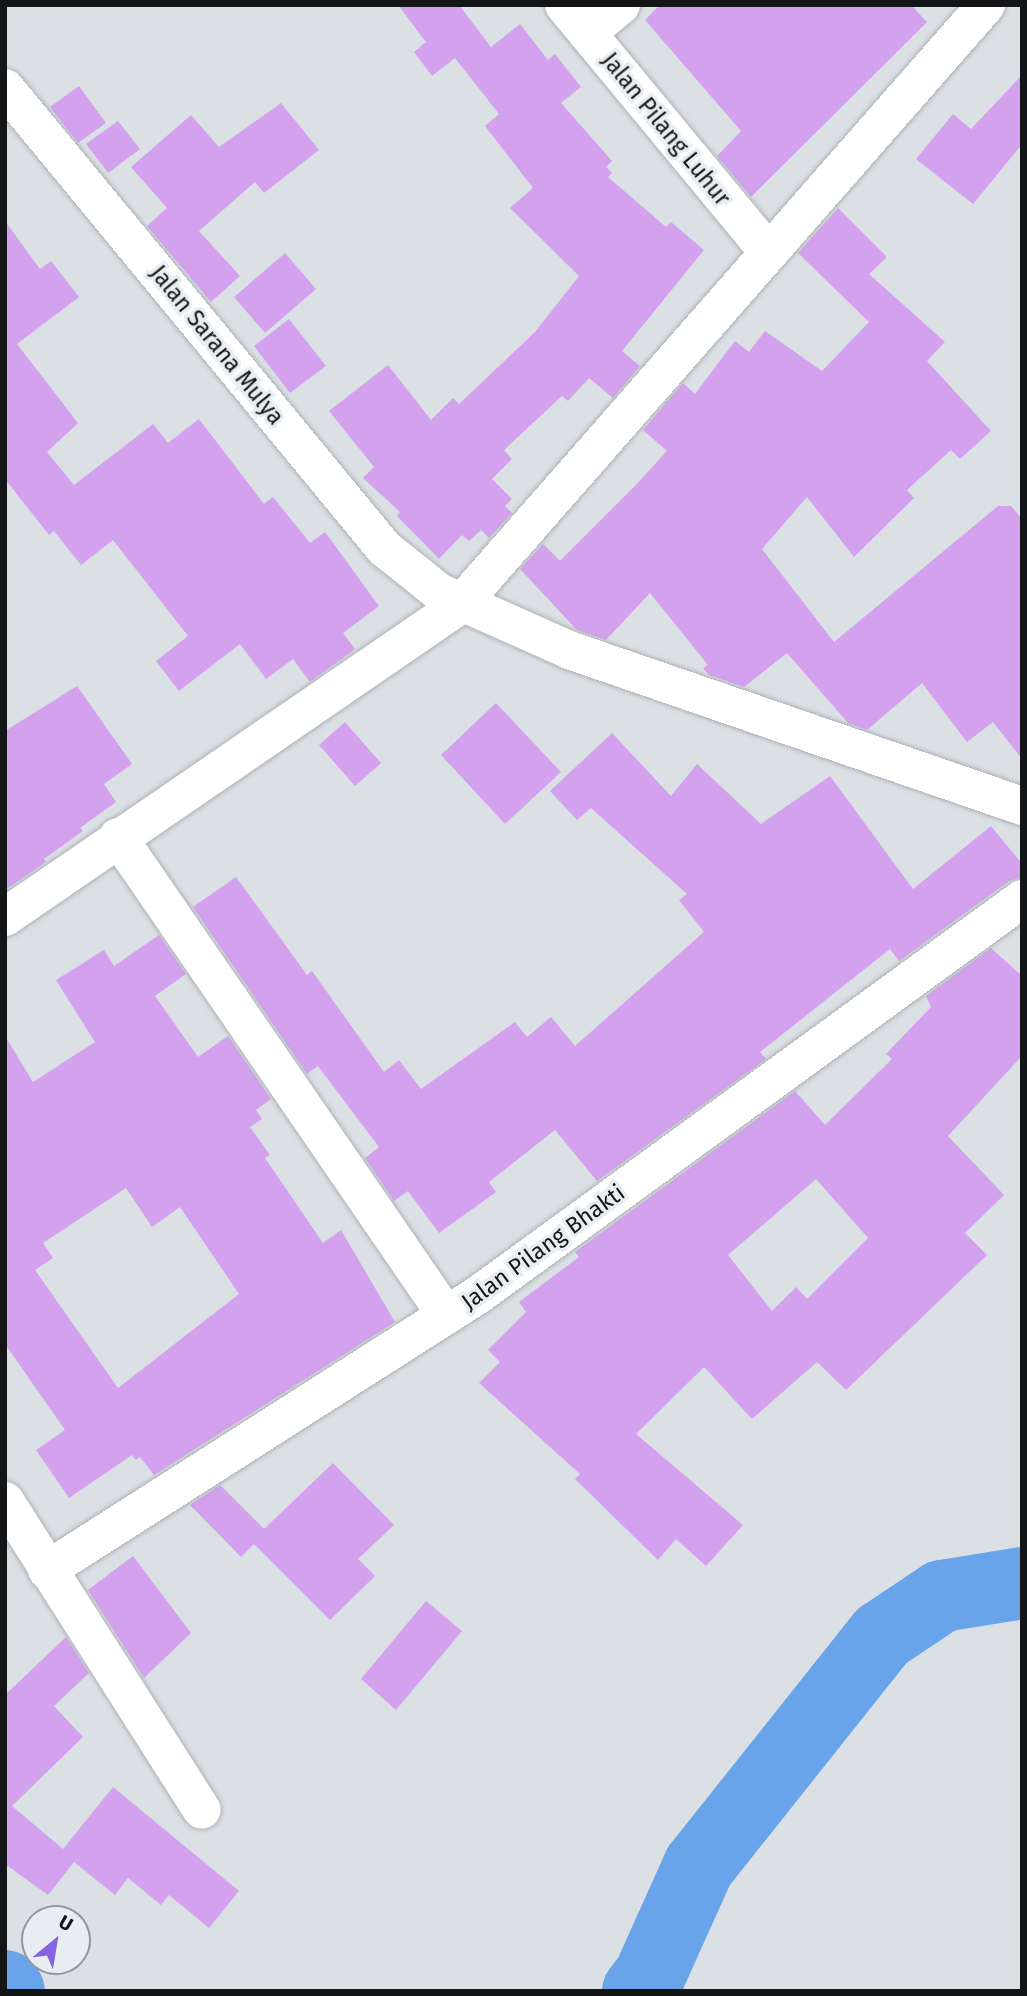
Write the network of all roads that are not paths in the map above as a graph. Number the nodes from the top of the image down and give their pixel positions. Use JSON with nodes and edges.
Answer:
{"nodes":[{"id":1,"x":621,"y":5,"type":"edge"},
{"id":2,"x":986,"y":5,"type":"edge"},
{"id":3,"x":576,"y":19,"type":"edge"},
{"id":4,"x":5,"y":88,"type":"edge"},
{"id":5,"x":768,"y":252,"type":"junction"},
{"id":6,"x":449,"y":599,"type":"junction"},
{"id":7,"x":1022,"y":806,"type":"edge"},
{"id":8,"x":118,"y":837,"type":"junction"},
{"id":9,"x":1022,"y":899,"type":"edge"},
{"id":10,"x":5,"y":917,"type":"edge"},
{"id":11,"x":446,"y":1315,"type":"junction"},
{"id":12,"x":5,"y":1501,"type":"edge"},
{"id":13,"x":47,"y":1570,"type":"junction"},
{"id":14,"x":202,"y":1810,"type":"dead end"}],
"edges":[{"from":1,"to":3,"type":"street"},
{"from":2,"to":5,"type":"street"},
{"from":3,"to":5,"type":"street","name":"Jalan Pilang Luhur"},
{"from":4,"to":6,"type":"street","name":"Jalan Sarana Mulya"},
{"from":5,"to":6,"type":"street"},
{"from":6,"to":7,"type":"street","name":"Jalan Sarana Mulya"},
{"from":6,"to":8,"type":"street"},
{"from":8,"to":10,"type":"street"},
{"from":8,"to":11,"type":"street"},
{"from":9,"to":11,"type":"street","name":"Jalan Pilang Bhakti"},
{"from":11,"to":13,"type":"street","name":"Jalan Pilang Bhakti"},
{"from":12,"to":13,"type":"street"},
{"from":13,"to":14,"type":"street"}]}
